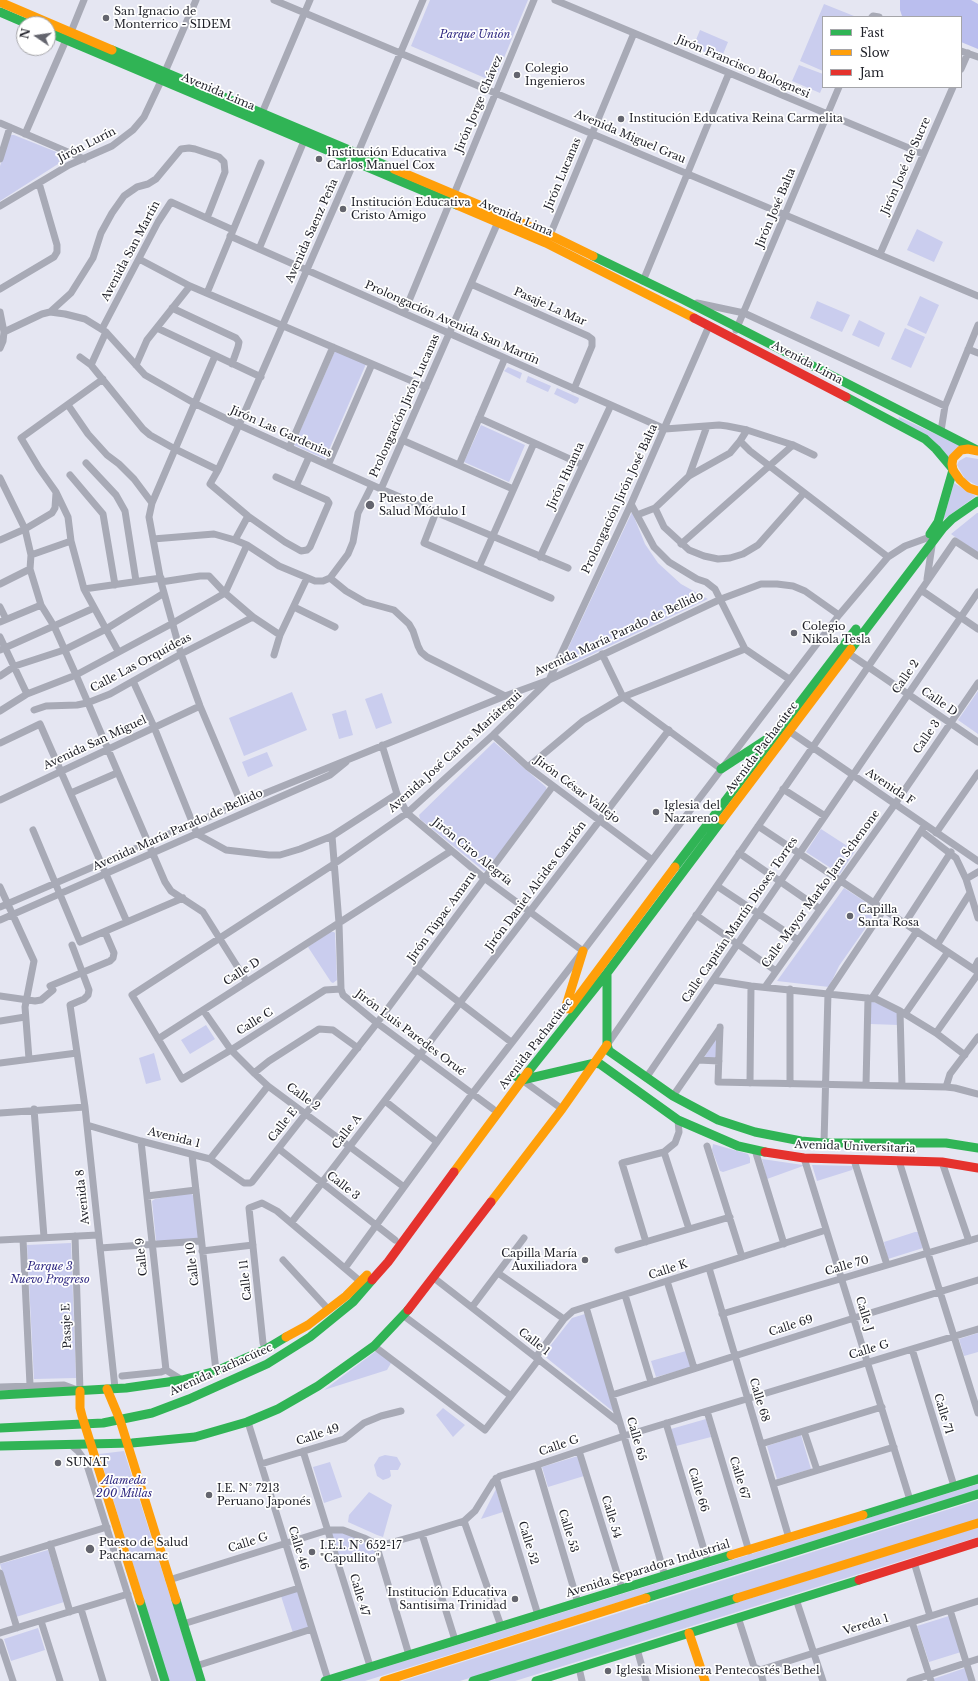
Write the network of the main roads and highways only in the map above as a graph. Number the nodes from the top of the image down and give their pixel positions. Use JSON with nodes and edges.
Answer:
{"nodes":[{"id":1,"x":0,"y":2,"type":"edge"},
{"id":2,"x":0,"y":12,"type":"edge"},
{"id":3,"x":16,"y":19,"type":"edge"},
{"id":4,"x":56,"y":34,"type":"edge"},
{"id":5,"x":68,"y":36,"type":"junction"},
{"id":6,"x":356,"y":158,"type":"junction"},
{"id":7,"x":452,"y":198,"type":"junction"},
{"id":8,"x":978,"y":450,"type":"edge"},
{"id":9,"x":952,"y":469,"type":"junction"},
{"id":10,"x":978,"y":491,"type":"edge"},
{"id":11,"x":978,"y":501,"type":"edge"},
{"id":12,"x":930,"y":540,"type":"junction"},
{"id":13,"x":775,"y":734,"type":"junction"},
{"id":14,"x":721,"y":769,"type":"road end"},
{"id":15,"x":583,"y":951,"type":"road end"},
{"id":16,"x":607,"y":974,"type":"junction"},
{"id":17,"x":563,"y":1017,"type":"junction"},
{"id":18,"x":607,"y":1045,"type":"junction"},
{"id":19,"x":595,"y":1063,"type":"junction"},
{"id":20,"x":520,"y":1078,"type":"junction"},
{"id":21,"x":978,"y":1148,"type":"edge"},
{"id":22,"x":978,"y":1168,"type":"edge"},
{"id":23,"x":111,"y":1389,"type":"junction"},
{"id":24,"x":80,"y":1391,"type":"junction"},
{"id":25,"x":0,"y":1395,"type":"edge"},
{"id":26,"x":120,"y":1420,"type":"junction"},
{"id":27,"x":85,"y":1424,"type":"junction"},
{"id":28,"x":0,"y":1428,"type":"edge"},
{"id":29,"x":126,"y":1443,"type":"junction"},
{"id":30,"x":91,"y":1444,"type":"junction"},
{"id":31,"x":0,"y":1446,"type":"edge"},
{"id":32,"x":978,"y":1479,"type":"edge"},
{"id":33,"x":978,"y":1494,"type":"edge"},
{"id":34,"x":110,"y":1502,"type":"junction"},
{"id":35,"x":100,"y":1505,"type":"road end"},
{"id":36,"x":978,"y":1523,"type":"edge"},
{"id":37,"x":978,"y":1542,"type":"edge"},
{"id":38,"x":686,"y":1634,"type":"junction"},
{"id":39,"x":326,"y":1680,"type":"edge"},
{"id":40,"x":164,"y":1681,"type":"edge"},
{"id":41,"x":201,"y":1681,"type":"edge"},
{"id":42,"x":384,"y":1681,"type":"edge"},
{"id":43,"x":473,"y":1681,"type":"edge"},
{"id":44,"x":536,"y":1681,"type":"edge"},
{"id":45,"x":697,"y":1681,"type":"edge"},
{"id":46,"x":705,"y":1681,"type":"edge"}],
"edges":[{"from":1,"to":5,"type":"main road","name":"Avenida Lima"},
{"from":2,"to":3,"type":"main road"},
{"from":4,"to":5,"type":"main road","name":"Avenida Lima"},
{"from":5,"to":6,"type":"main road","name":"Avenida Lima"},
{"from":5,"to":6,"type":"main road","name":"Avenida Lima"},
{"from":6,"to":7,"type":"main road","name":"Avenida Lima"},
{"from":7,"to":8,"type":"main road","name":"Avenida Lima"},
{"from":7,"to":9,"type":"main road","name":"Avenida Lima"},
{"from":8,"to":9,"type":"main road","name":"Avenida Pachacútec"},
{"from":9,"to":10,"type":"main road","name":"Avenida Lima"},
{"from":9,"to":12,"type":"main road","name":"Avenida Pachacútec"},
{"from":11,"to":12,"type":"main road","name":"Avenida Pachacútec"},
{"from":12,"to":13,"type":"main road","name":"Avenida Pachacútec"},
{"from":12,"to":16,"type":"main road","name":"Avenida Pachacútec"},
{"from":13,"to":14,"type":"main road"},
{"from":13,"to":17,"type":"main road","name":"Avenida Pachacútec"},
{"from":15,"to":17,"type":"main road"},
{"from":16,"to":18,"type":"main road"},
{"from":16,"to":20,"type":"main road","name":"Avenida Pachacútec"},
{"from":17,"to":20,"type":"main road","name":"Avenida Pachacútec"},
{"from":18,"to":19,"type":"main road"},
{"from":18,"to":21,"type":"main road","name":"Avenida Universitaria"},
{"from":19,"to":20,"type":"main road"},
{"from":19,"to":22,"type":"main road","name":"Avenida Universitaria"},
{"from":19,"to":29,"type":"main road"},
{"from":20,"to":23,"type":"main road","name":"Avenida Pachacútec"},
{"from":20,"to":26,"type":"main road","name":"Avenida Pachacútec"},
{"from":23,"to":24,"type":"main road","name":"Avenida Pachacútec"},
{"from":23,"to":26,"type":"main road"},
{"from":24,"to":25,"type":"main road","name":"Avenida Pachacútec"},
{"from":24,"to":27,"type":"main road"},
{"from":26,"to":27,"type":"main road","name":"Avenida Pachacútec"},
{"from":26,"to":29,"type":"main road"},
{"from":27,"to":28,"type":"main road","name":"Avenida Pachacútec"},
{"from":27,"to":30,"type":"main road"},
{"from":29,"to":30,"type":"main road"},
{"from":29,"to":41,"type":"main road"},
{"from":30,"to":31,"type":"main road"},
{"from":30,"to":34,"type":"main road"},
{"from":32,"to":39,"type":"main road","name":"Avenida Separadora Industrial"},
{"from":33,"to":42,"type":"main road"},
{"from":34,"to":35,"type":"main road"},
{"from":34,"to":40,"type":"main road"},
{"from":36,"to":43,"type":"main road"},
{"from":37,"to":38,"type":"main road"},
{"from":38,"to":44,"type":"main road"},
{"from":38,"to":45,"type":"main road"},
{"from":38,"to":46,"type":"main road"}]}
